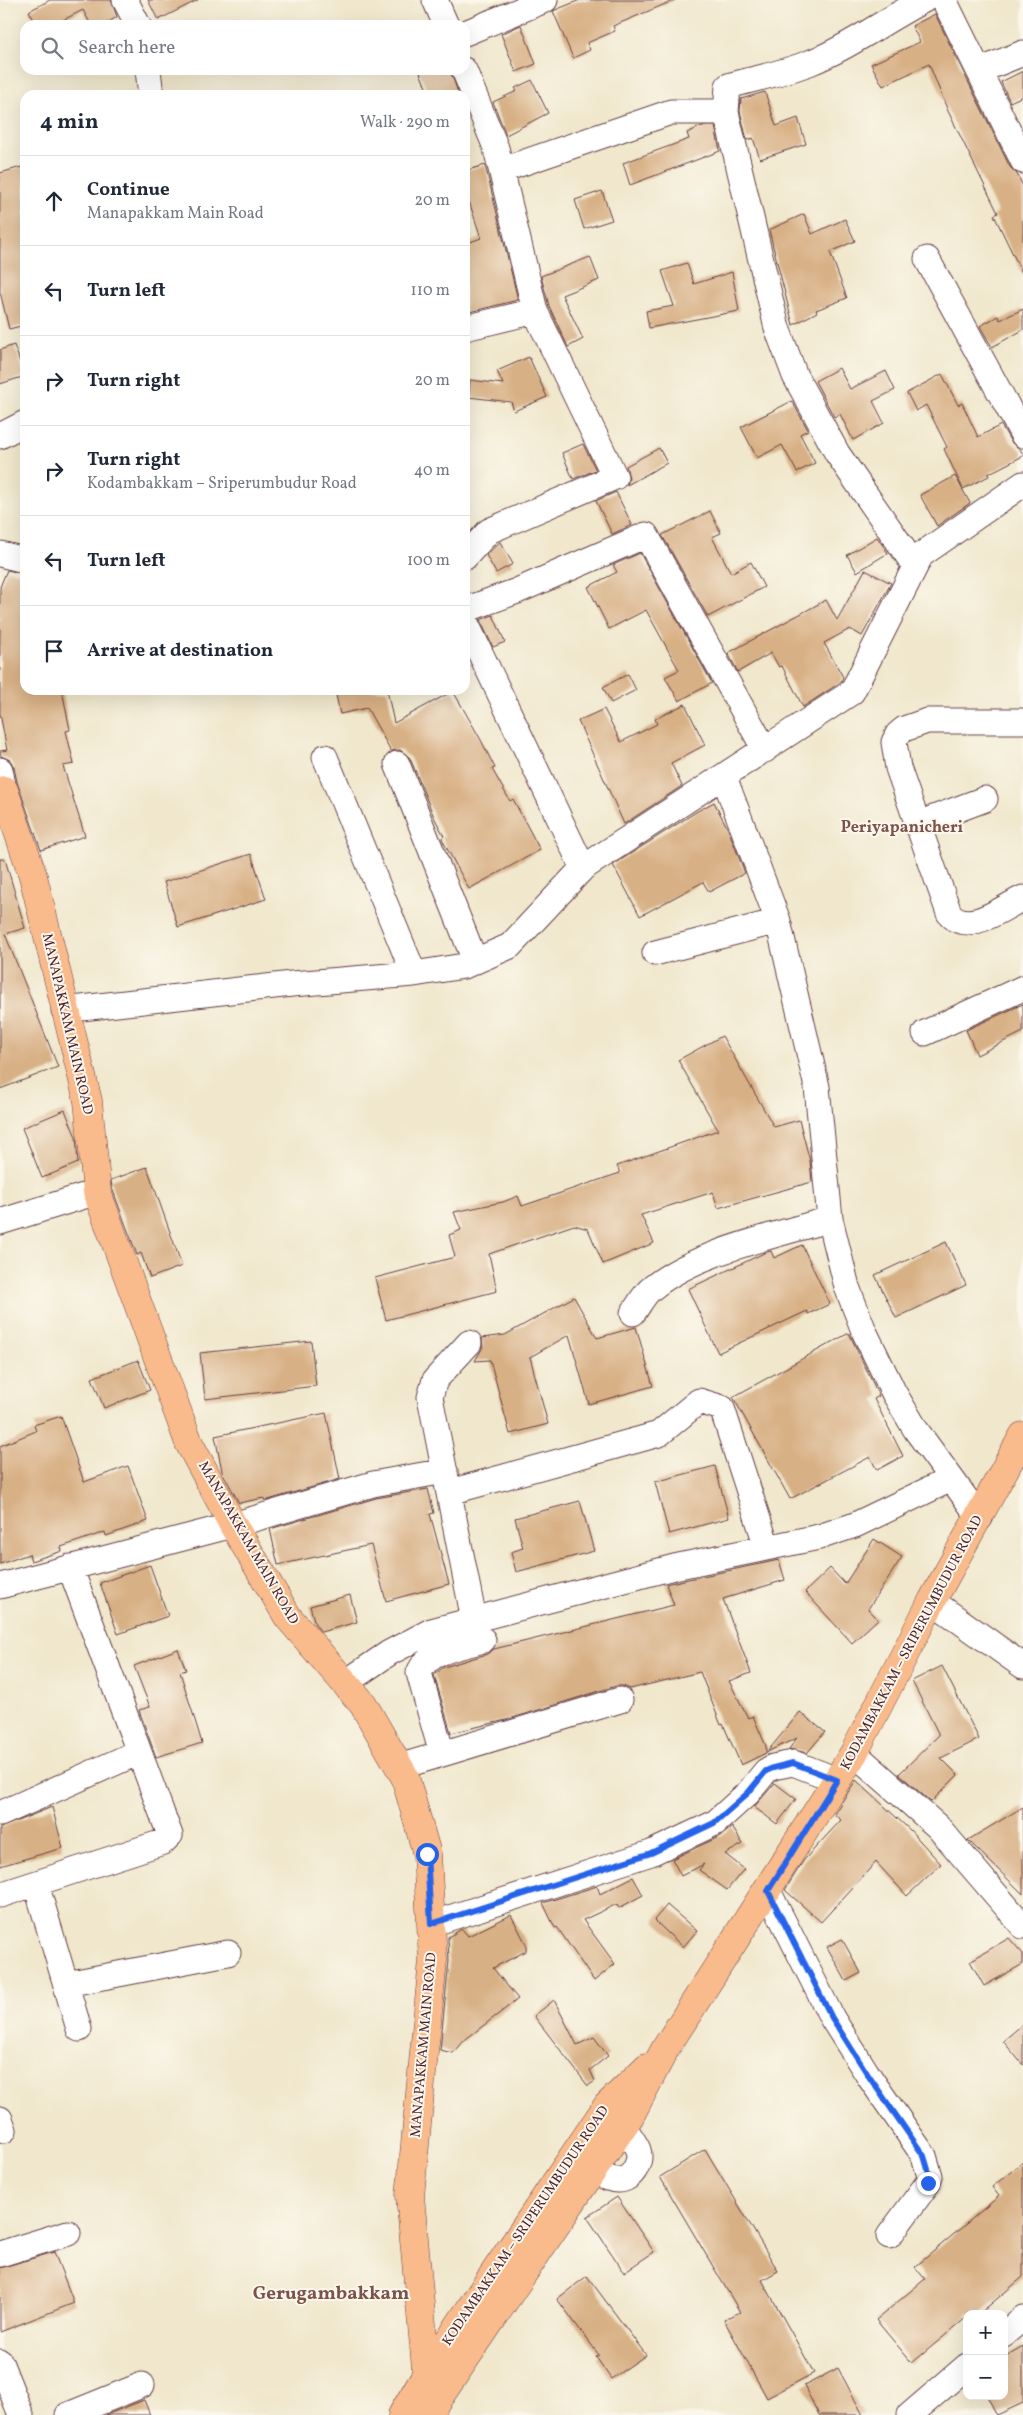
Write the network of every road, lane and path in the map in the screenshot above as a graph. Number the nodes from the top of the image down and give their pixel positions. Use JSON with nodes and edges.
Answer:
{"nodes":[{"id":1,"x":125,"y":0,"type":"edge"},
{"id":2,"x":435,"y":0,"type":"edge"},
{"id":3,"x":545,"y":0,"type":"edge"},
{"id":4,"x":924,"y":0,"type":"edge"},
{"id":5,"x":944,"y":0,"type":"edge"},
{"id":6,"x":135,"y":20,"type":"edge"},
{"id":7,"x":444,"y":20,"type":"edge"},
{"id":8,"x":470,"y":31,"type":"edge"},
{"id":9,"x":1023,"y":52,"type":"edge"},
{"id":10,"x":979,"y":71,"type":"junction"},
{"id":11,"x":149,"y":75,"type":"edge"},
{"id":12,"x":466,"y":75,"type":"edge"},
{"id":13,"x":150,"y":90,"type":"edge"},
{"id":14,"x":726,"y":112,"type":"junction"},
{"id":15,"x":1023,"y":161,"type":"edge"},
{"id":16,"x":502,"y":170,"type":"junction"},
{"id":17,"x":927,"y":259,"type":"dead end"},
{"id":18,"x":535,"y":311,"type":"junction"},
{"id":19,"x":470,"y":327,"type":"edge"},
{"id":20,"x":20,"y":426,"type":"edge"},
{"id":21,"x":1023,"y":435,"type":"edge"},
{"id":22,"x":0,"y":436,"type":"edge"},
{"id":23,"x":1023,"y":484,"type":"edge"},
{"id":24,"x":470,"y":551,"type":"edge"},
{"id":25,"x":0,"y":554,"type":"edge"},
{"id":26,"x":20,"y":559,"type":"edge"},
{"id":27,"x":915,"y":566,"type":"junction"},
{"id":28,"x":470,"y":606,"type":"edge"},
{"id":29,"x":470,"y":631,"type":"edge"},
{"id":30,"x":1023,"y":721,"type":"edge"},
{"id":31,"x":765,"y":750,"type":"junction"},
{"id":32,"x":325,"y":757,"type":"dead end"},
{"id":33,"x":397,"y":764,"type":"dead end"},
{"id":34,"x":724,"y":777,"type":"junction"},
{"id":35,"x":1,"y":783,"type":"edge"},
{"id":36,"x":985,"y":799,"type":"dead end"},
{"id":37,"x":918,"y":824,"type":"junction"},
{"id":38,"x":583,"y":868,"type":"junction"},
{"id":39,"x":1023,"y":898,"type":"edge"},
{"id":40,"x":778,"y":920,"type":"junction"},
{"id":41,"x":654,"y":953,"type":"dead end"},
{"id":42,"x":475,"y":961,"type":"junction"},
{"id":43,"x":414,"y":974,"type":"junction"},
{"id":44,"x":1023,"y":988,"type":"edge"},
{"id":45,"x":64,"y":1010,"type":"junction"},
{"id":46,"x":925,"y":1033,"type":"dead end"},
{"id":47,"x":97,"y":1192,"type":"junction"},
{"id":48,"x":830,"y":1219,"type":"junction"},
{"id":49,"x":0,"y":1222,"type":"edge"},
{"id":50,"x":633,"y":1313,"type":"dead end"},
{"id":51,"x":469,"y":1343,"type":"dead end"},
{"id":52,"x":1020,"y":1448,"type":"edge"},
{"id":53,"x":951,"y":1479,"type":"junction"},
{"id":54,"x":448,"y":1482,"type":"junction"},
{"id":55,"x":980,"y":1518,"type":"junction"},
{"id":56,"x":233,"y":1525,"type":"junction"},
{"id":57,"x":767,"y":1548,"type":"junction"},
{"id":58,"x":70,"y":1567,"type":"junction"},
{"id":59,"x":0,"y":1586,"type":"edge"},
{"id":60,"x":932,"y":1601,"type":"junction"},
{"id":61,"x":478,"y":1630,"type":"junction"},
{"id":62,"x":1023,"y":1666,"type":"edge"},
{"id":63,"x":345,"y":1683,"type":"junction"},
{"id":64,"x":620,"y":1700,"type":"dead end"},
{"id":65,"x":139,"y":1752,"type":"junction"},
{"id":66,"x":854,"y":1753,"type":"junction"},
{"id":67,"x":442,"y":1754,"type":"junction"},
{"id":68,"x":399,"y":1766,"type":"junction"},
{"id":69,"x":837,"y":1780,"type":"junction"},
{"id":70,"x":0,"y":1814,"type":"edge"},
{"id":71,"x":36,"y":1884,"type":"junction"},
{"id":72,"x":768,"y":1891,"type":"junction"},
{"id":73,"x":0,"y":1895,"type":"edge"},
{"id":74,"x":431,"y":1924,"type":"junction"},
{"id":75,"x":1023,"y":1926,"type":"edge"},
{"id":76,"x":228,"y":1953,"type":"dead end"},
{"id":77,"x":66,"y":1984,"type":"junction"},
{"id":78,"x":79,"y":2029,"type":"dead end"},
{"id":79,"x":665,"y":2049,"type":"junction"},
{"id":80,"x":68,"y":2233,"type":"dead end"},
{"id":81,"x":889,"y":2236,"type":"dead end"},
{"id":82,"x":0,"y":2254,"type":"edge"},
{"id":83,"x":1023,"y":2318,"type":"edge"},
{"id":84,"x":1008,"y":2331,"type":"edge"},
{"id":85,"x":0,"y":2362,"type":"edge"},
{"id":86,"x":963,"y":2369,"type":"edge"},
{"id":87,"x":428,"y":2371,"type":"junction"},
{"id":88,"x":142,"y":2385,"type":"dead end"},
{"id":89,"x":432,"y":2414,"type":"edge"},
{"id":90,"x":21,"y":2415,"type":"edge"},
{"id":91,"x":68,"y":2415,"type":"edge"},
{"id":92,"x":402,"y":2415,"type":"edge"},
{"id":93,"x":910,"y":2415,"type":"edge"}],
"edges":[{"from":1,"to":6,"type":"street"},
{"from":2,"to":7,"type":"street"},
{"from":3,"to":8,"type":"street"},
{"from":4,"to":14,"type":"street"},
{"from":5,"to":10,"type":"street"},
{"from":9,"to":10,"type":"street"},
{"from":10,"to":15,"type":"street"},
{"from":11,"to":13,"type":"street"},
{"from":12,"to":16,"type":"street"},
{"from":14,"to":16,"type":"street"},
{"from":14,"to":27,"type":"street"},
{"from":16,"to":18,"type":"street"},
{"from":17,"to":21,"type":"street"},
{"from":18,"to":19,"type":"street"},
{"from":18,"to":24,"type":"street"},
{"from":20,"to":22,"type":"street"},
{"from":23,"to":27,"type":"street"},
{"from":25,"to":26,"type":"street"},
{"from":27,"to":31,"type":"street"},
{"from":28,"to":31,"type":"street"},
{"from":29,"to":38,"type":"street"},
{"from":30,"to":37,"type":"street"},
{"from":31,"to":34,"type":"street"},
{"from":32,"to":43,"type":"street"},
{"from":33,"to":42,"type":"street"},
{"from":34,"to":38,"type":"street"},
{"from":34,"to":40,"type":"street"},
{"from":35,"to":45,"type":"main road","name":"MANAPAKKAM MAIN ROAD"},
{"from":36,"to":37,"type":"street"},
{"from":37,"to":39,"type":"street"},
{"from":38,"to":42,"type":"street"},
{"from":40,"to":41,"type":"street"},
{"from":40,"to":48,"type":"street"},
{"from":42,"to":43,"type":"street"},
{"from":43,"to":45,"type":"street"},
{"from":44,"to":46,"type":"street"},
{"from":45,"to":47,"type":"main road","name":"MANAPAKKAM MAIN ROAD"},
{"from":47,"to":49,"type":"street"},
{"from":47,"to":56,"type":"main road","name":"MANAPAKKAM MAIN ROAD"},
{"from":48,"to":50,"type":"street"},
{"from":48,"to":53,"type":"street"},
{"from":51,"to":54,"type":"street"},
{"from":52,"to":55,"type":"main road","name":"KODAMBAKKAM – SRIPERUMBUDUR ROAD"},
{"from":53,"to":55,"type":"street"},
{"from":53,"to":57,"type":"street"},
{"from":54,"to":56,"type":"street"},
{"from":54,"to":57,"type":"street"},
{"from":54,"to":61,"type":"street"},
{"from":55,"to":60,"type":"main road","name":"KODAMBAKKAM – SRIPERUMBUDUR ROAD"},
{"from":56,"to":58,"type":"street"},
{"from":56,"to":63,"type":"main road","name":"MANAPAKKAM MAIN ROAD"},
{"from":57,"to":61,"type":"street"},
{"from":58,"to":59,"type":"street"},
{"from":58,"to":65,"type":"street"},
{"from":60,"to":62,"type":"street"},
{"from":60,"to":66,"type":"main road","name":"KODAMBAKKAM – SRIPERUMBUDUR ROAD"},
{"from":61,"to":63,"type":"street"},
{"from":61,"to":67,"type":"street"},
{"from":63,"to":68,"type":"main road","name":"MANAPAKKAM MAIN ROAD"},
{"from":64,"to":67,"type":"street"},
{"from":65,"to":70,"type":"street"},
{"from":65,"to":71,"type":"street"},
{"from":66,"to":69,"type":"main road","name":"KODAMBAKKAM – SRIPERUMBUDUR ROAD"},
{"from":66,"to":75,"type":"street"},
{"from":67,"to":68,"type":"street"},
{"from":68,"to":74,"type":"main road","name":"MANAPAKKAM MAIN ROAD"},
{"from":69,"to":72,"type":"main road","name":"KODAMBAKKAM – SRIPERUMBUDUR ROAD"},
{"from":69,"to":74,"type":"street"},
{"from":71,"to":73,"type":"street"},
{"from":71,"to":77,"type":"street"},
{"from":72,"to":79,"type":"main road","name":"KODAMBAKKAM – SRIPERUMBUDUR ROAD"},
{"from":72,"to":81,"type":"street"},
{"from":74,"to":87,"type":"main road","name":"MANAPAKKAM MAIN ROAD"},
{"from":76,"to":77,"type":"street"},
{"from":77,"to":78,"type":"street"},
{"from":79,"to":87,"type":"main road","name":"KODAMBAKKAM – SRIPERUMBUDUR ROAD"},
{"from":79,"to":89,"type":"main road","name":"KODAMBAKKAM – SRIPERUMBUDUR ROAD"},
{"from":80,"to":82,"type":"street"},
{"from":83,"to":84,"type":"street"},
{"from":85,"to":90,"type":"street"},
{"from":86,"to":93,"type":"street"},
{"from":87,"to":89,"type":"main road","name":"MANAPAKKAM MAIN ROAD"},
{"from":87,"to":92,"type":"main road","name":"KODAMBAKKAM – SRIPERUMBUDUR ROAD"},
{"from":88,"to":91,"type":"street"}]}
